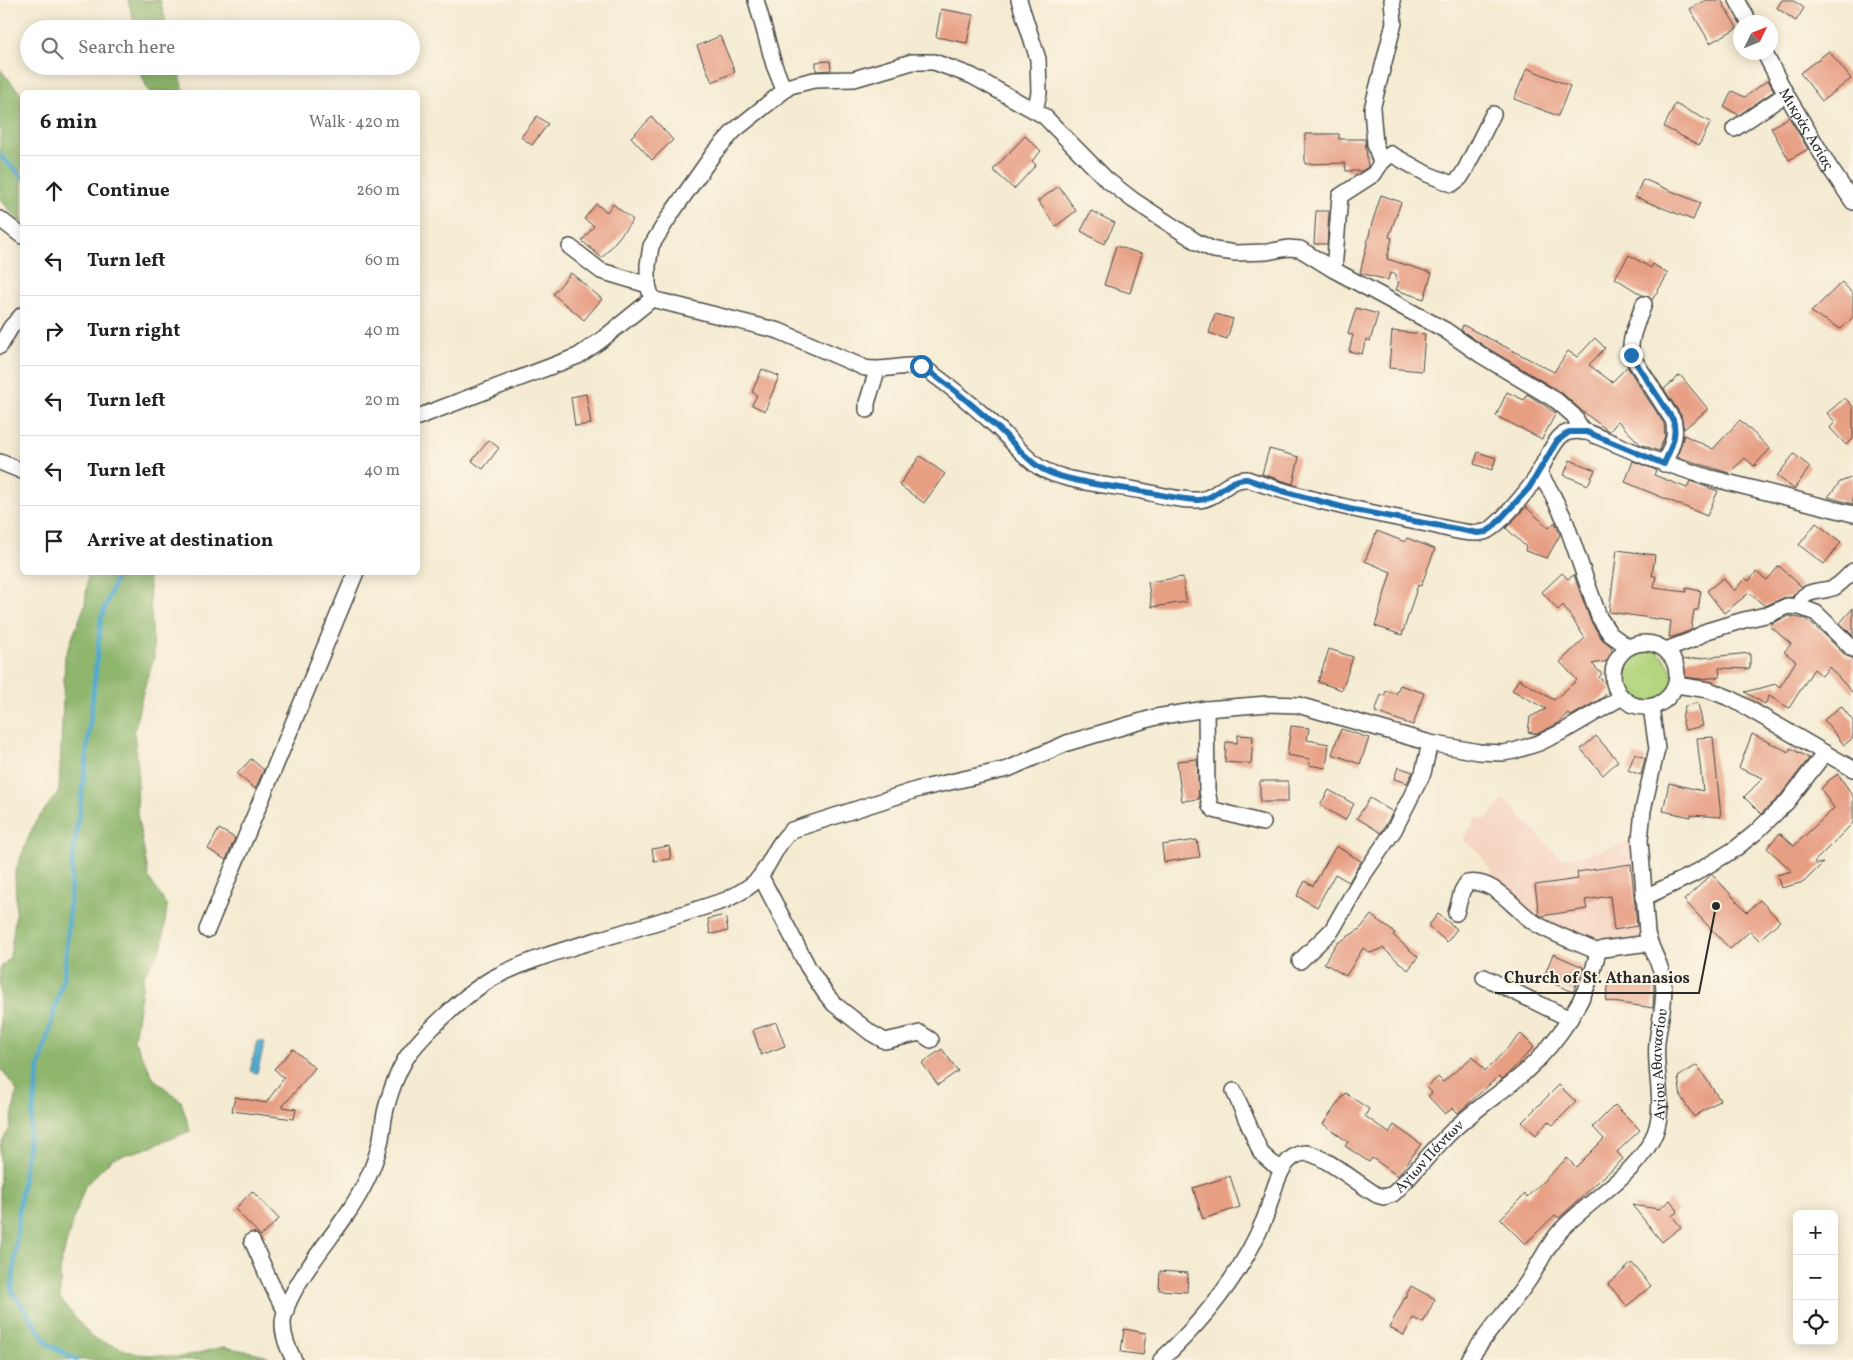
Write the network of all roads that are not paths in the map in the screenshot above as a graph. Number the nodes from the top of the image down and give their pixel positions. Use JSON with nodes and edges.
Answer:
{"nodes":[{"id":1,"x":756,"y":0,"type":"edge"},
{"id":2,"x":1019,"y":0,"type":"edge"},
{"id":3,"x":1392,"y":0,"type":"edge"},
{"id":4,"x":1738,"y":0,"type":"edge"},
{"id":5,"x":1746,"y":15,"type":"edge"},
{"id":6,"x":1768,"y":60,"type":"edge"},
{"id":7,"x":784,"y":90,"type":"junction"},
{"id":8,"x":1786,"y":94,"type":"junction"},
{"id":9,"x":1035,"y":110,"type":"junction"},
{"id":10,"x":1493,"y":114,"type":"dead end"},
{"id":11,"x":1734,"y":129,"type":"dead end"},
{"id":12,"x":1380,"y":163,"type":"junction"},
{"id":13,"x":1853,"y":202,"type":"edge"},
{"id":14,"x":0,"y":219,"type":"edge"},
{"id":15,"x":20,"y":234,"type":"edge"},
{"id":16,"x":570,"y":247,"type":"dead end"},
{"id":17,"x":1334,"y":270,"type":"junction"},
{"id":18,"x":650,"y":292,"type":"junction"},
{"id":19,"x":1644,"y":304,"type":"dead end"},
{"id":20,"x":20,"y":317,"type":"edge"},
{"id":21,"x":0,"y":346,"type":"edge"},
{"id":22,"x":877,"y":371,"type":"junction"},
{"id":23,"x":867,"y":410,"type":"dead end"},
{"id":24,"x":420,"y":416,"type":"edge"},
{"id":25,"x":1583,"y":432,"type":"junction"},
{"id":26,"x":0,"y":462,"type":"edge"},
{"id":27,"x":1664,"y":464,"type":"junction"},
{"id":28,"x":20,"y":471,"type":"edge"},
{"id":29,"x":1538,"y":473,"type":"junction"},
{"id":30,"x":1853,"y":514,"type":"edge"},
{"id":31,"x":1853,"y":571,"type":"edge"},
{"id":32,"x":355,"y":575,"type":"edge"},
{"id":33,"x":1800,"y":607,"type":"junction"},
{"id":34,"x":1628,"y":647,"type":"junction"},
{"id":35,"x":1853,"y":649,"type":"edge"},
{"id":36,"x":1666,"y":650,"type":"junction"},
{"id":37,"x":1676,"y":685,"type":"junction"},
{"id":38,"x":1622,"y":697,"type":"junction"},
{"id":39,"x":1651,"y":707,"type":"junction"},
{"id":40,"x":1206,"y":709,"type":"junction"},
{"id":41,"x":1430,"y":743,"type":"junction"},
{"id":42,"x":1825,"y":753,"type":"junction"},
{"id":43,"x":1853,"y":769,"type":"edge"},
{"id":44,"x":1263,"y":824,"type":"dead end"},
{"id":45,"x":761,"y":877,"type":"junction"},
{"id":46,"x":1643,"y":898,"type":"junction"},
{"id":47,"x":1456,"y":913,"type":"dead end"},
{"id":48,"x":207,"y":930,"type":"dead end"},
{"id":49,"x":1649,"y":943,"type":"junction"},
{"id":50,"x":1598,"y":952,"type":"junction"},
{"id":51,"x":1300,"y":961,"type":"dead end"},
{"id":52,"x":1484,"y":977,"type":"dead end"},
{"id":53,"x":1570,"y":1019,"type":"junction"},
{"id":54,"x":931,"y":1040,"type":"dead end"},
{"id":55,"x":1234,"y":1092,"type":"dead end"},
{"id":56,"x":1282,"y":1169,"type":"junction"},
{"id":57,"x":252,"y":1241,"type":"dead end"},
{"id":58,"x":286,"y":1311,"type":"junction"},
{"id":59,"x":294,"y":1360,"type":"edge"},
{"id":60,"x":1162,"y":1360,"type":"edge"},
{"id":61,"x":1469,"y":1360,"type":"edge"}],
"edges":[{"from":1,"to":7,"type":"street"},
{"from":2,"to":9,"type":"street"},
{"from":3,"to":12,"type":"street"},
{"from":4,"to":5,"type":"street"},
{"from":6,"to":8,"type":"street","name":"Μικράς Ασίας"},
{"from":7,"to":9,"type":"street"},
{"from":7,"to":18,"type":"street"},
{"from":8,"to":11,"type":"street"},
{"from":8,"to":13,"type":"street","name":"Μικράς Ασίας"},
{"from":9,"to":17,"type":"street"},
{"from":10,"to":12,"type":"street"},
{"from":12,"to":17,"type":"street"},
{"from":14,"to":15,"type":"street"},
{"from":16,"to":18,"type":"street"},
{"from":17,"to":25,"type":"street"},
{"from":18,"to":22,"type":"street"},
{"from":18,"to":24,"type":"street"},
{"from":19,"to":27,"type":"street"},
{"from":20,"to":21,"type":"street"},
{"from":22,"to":23,"type":"street"},
{"from":22,"to":29,"type":"street"},
{"from":25,"to":27,"type":"street"},
{"from":25,"to":29,"type":"street"},
{"from":26,"to":28,"type":"street"},
{"from":27,"to":30,"type":"street"},
{"from":29,"to":34,"type":"street"},
{"from":31,"to":33,"type":"street"},
{"from":32,"to":48,"type":"street"},
{"from":33,"to":35,"type":"street"},
{"from":33,"to":36,"type":"street"},
{"from":34,"to":36,"type":"street"},
{"from":34,"to":38,"type":"street"},
{"from":36,"to":37,"type":"street"},
{"from":37,"to":39,"type":"street"},
{"from":37,"to":42,"type":"street"},
{"from":38,"to":39,"type":"street"},
{"from":38,"to":41,"type":"street"},
{"from":39,"to":46,"type":"street","name":"Αγίου Αθανασίου"},
{"from":40,"to":41,"type":"street"},
{"from":40,"to":44,"type":"street"},
{"from":40,"to":45,"type":"street"},
{"from":41,"to":51,"type":"street"},
{"from":42,"to":43,"type":"street"},
{"from":42,"to":46,"type":"street"},
{"from":45,"to":54,"type":"street"},
{"from":45,"to":58,"type":"street"},
{"from":46,"to":49,"type":"street","name":"Αγίου Αθανασίου"},
{"from":47,"to":50,"type":"street"},
{"from":49,"to":50,"type":"street"},
{"from":49,"to":61,"type":"street","name":"Αγίου Αθανασίου"},
{"from":50,"to":53,"type":"street","name":"Αγίων Πάντων"},
{"from":52,"to":53,"type":"street"},
{"from":53,"to":56,"type":"street","name":"Αγίων Πάντων"},
{"from":55,"to":56,"type":"street"},
{"from":56,"to":60,"type":"street"},
{"from":57,"to":58,"type":"street"},
{"from":58,"to":59,"type":"street"}]}
